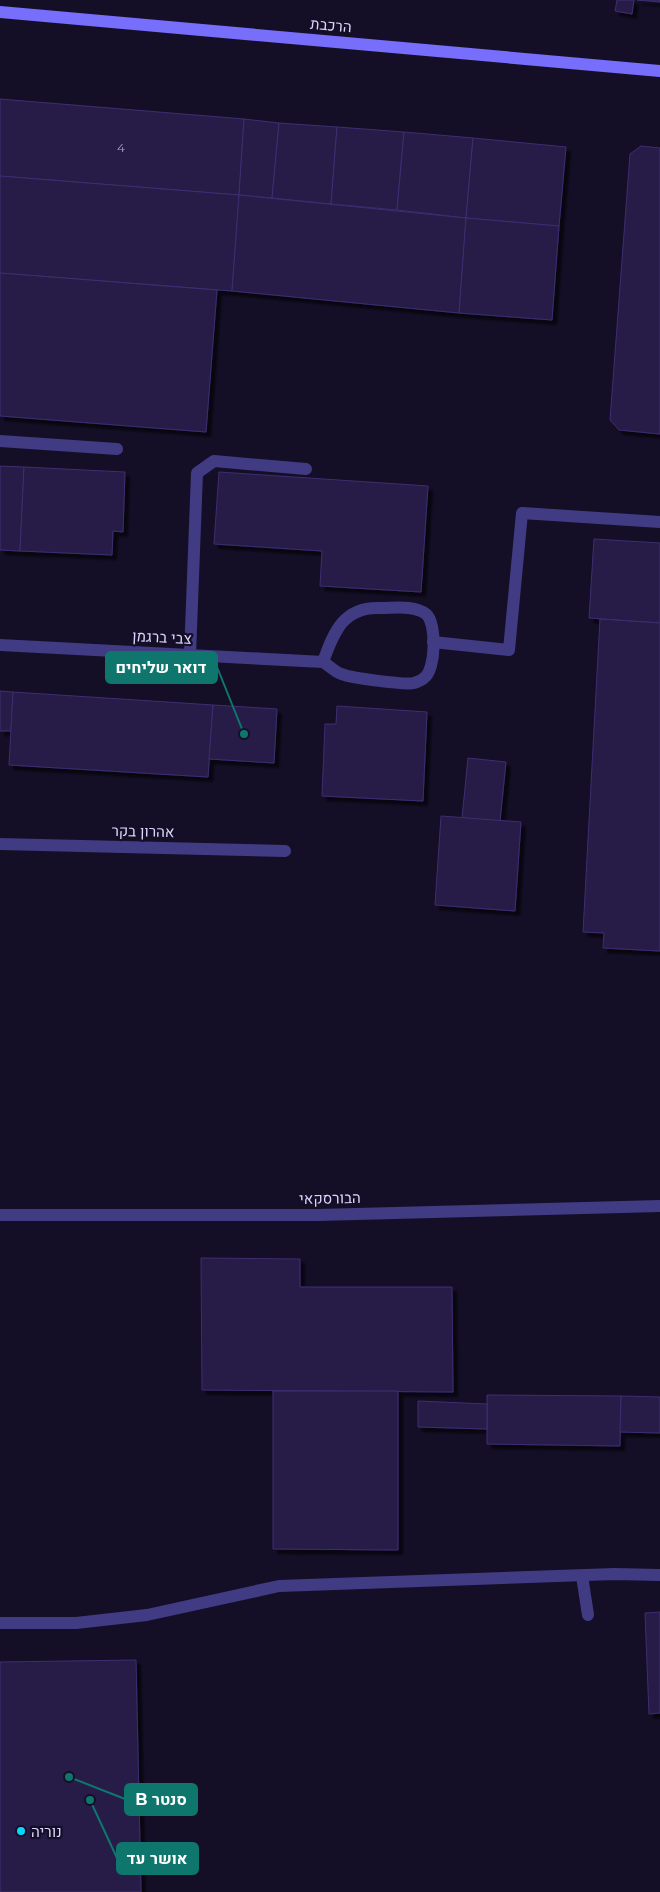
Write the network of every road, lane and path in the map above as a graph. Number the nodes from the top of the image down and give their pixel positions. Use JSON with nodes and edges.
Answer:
{"nodes":[{"id":1,"x":0,"y":12,"type":"edge"},
{"id":2,"x":660,"y":71,"type":"edge"},
{"id":3,"x":0,"y":441,"type":"edge"},
{"id":4,"x":117,"y":449,"type":"dead end"},
{"id":5,"x":306,"y":469,"type":"dead end"},
{"id":6,"x":660,"y":522,"type":"edge"},
{"id":7,"x":433,"y":642,"type":"junction"},
{"id":8,"x":0,"y":645,"type":"edge"},
{"id":9,"x":190,"y":655,"type":"junction"},
{"id":10,"x":323,"y":662,"type":"junction"},
{"id":11,"x":0,"y":844,"type":"edge"},
{"id":12,"x":285,"y":851,"type":"dead end"},
{"id":13,"x":660,"y":1206,"type":"edge"},
{"id":14,"x":0,"y":1215,"type":"edge"},
{"id":15,"x":660,"y":1575,"type":"edge"},
{"id":16,"x":582,"y":1576,"type":"junction"},
{"id":17,"x":588,"y":1615,"type":"dead end"},
{"id":18,"x":0,"y":1623,"type":"edge"}],
"edges":[{"from":1,"to":2,"type":"street","name":"הרכבת"},
{"from":3,"to":4,"type":"street"},
{"from":5,"to":9,"type":"street"},
{"from":6,"to":7,"type":"street"},
{"from":7,"to":10,"type":"street","name":"צבי ברגמן"},
{"from":7,"to":10,"type":"street","name":"צבי ברגמן"},
{"from":8,"to":9,"type":"street","name":"צבי ברגמן"},
{"from":9,"to":10,"type":"street","name":"צבי ברגמן"},
{"from":11,"to":12,"type":"street","name":"אהרון בקר"},
{"from":13,"to":14,"type":"street","name":"הבורסקאי"},
{"from":15,"to":16,"type":"street"},
{"from":16,"to":17,"type":"street"},
{"from":16,"to":18,"type":"street"}]}
